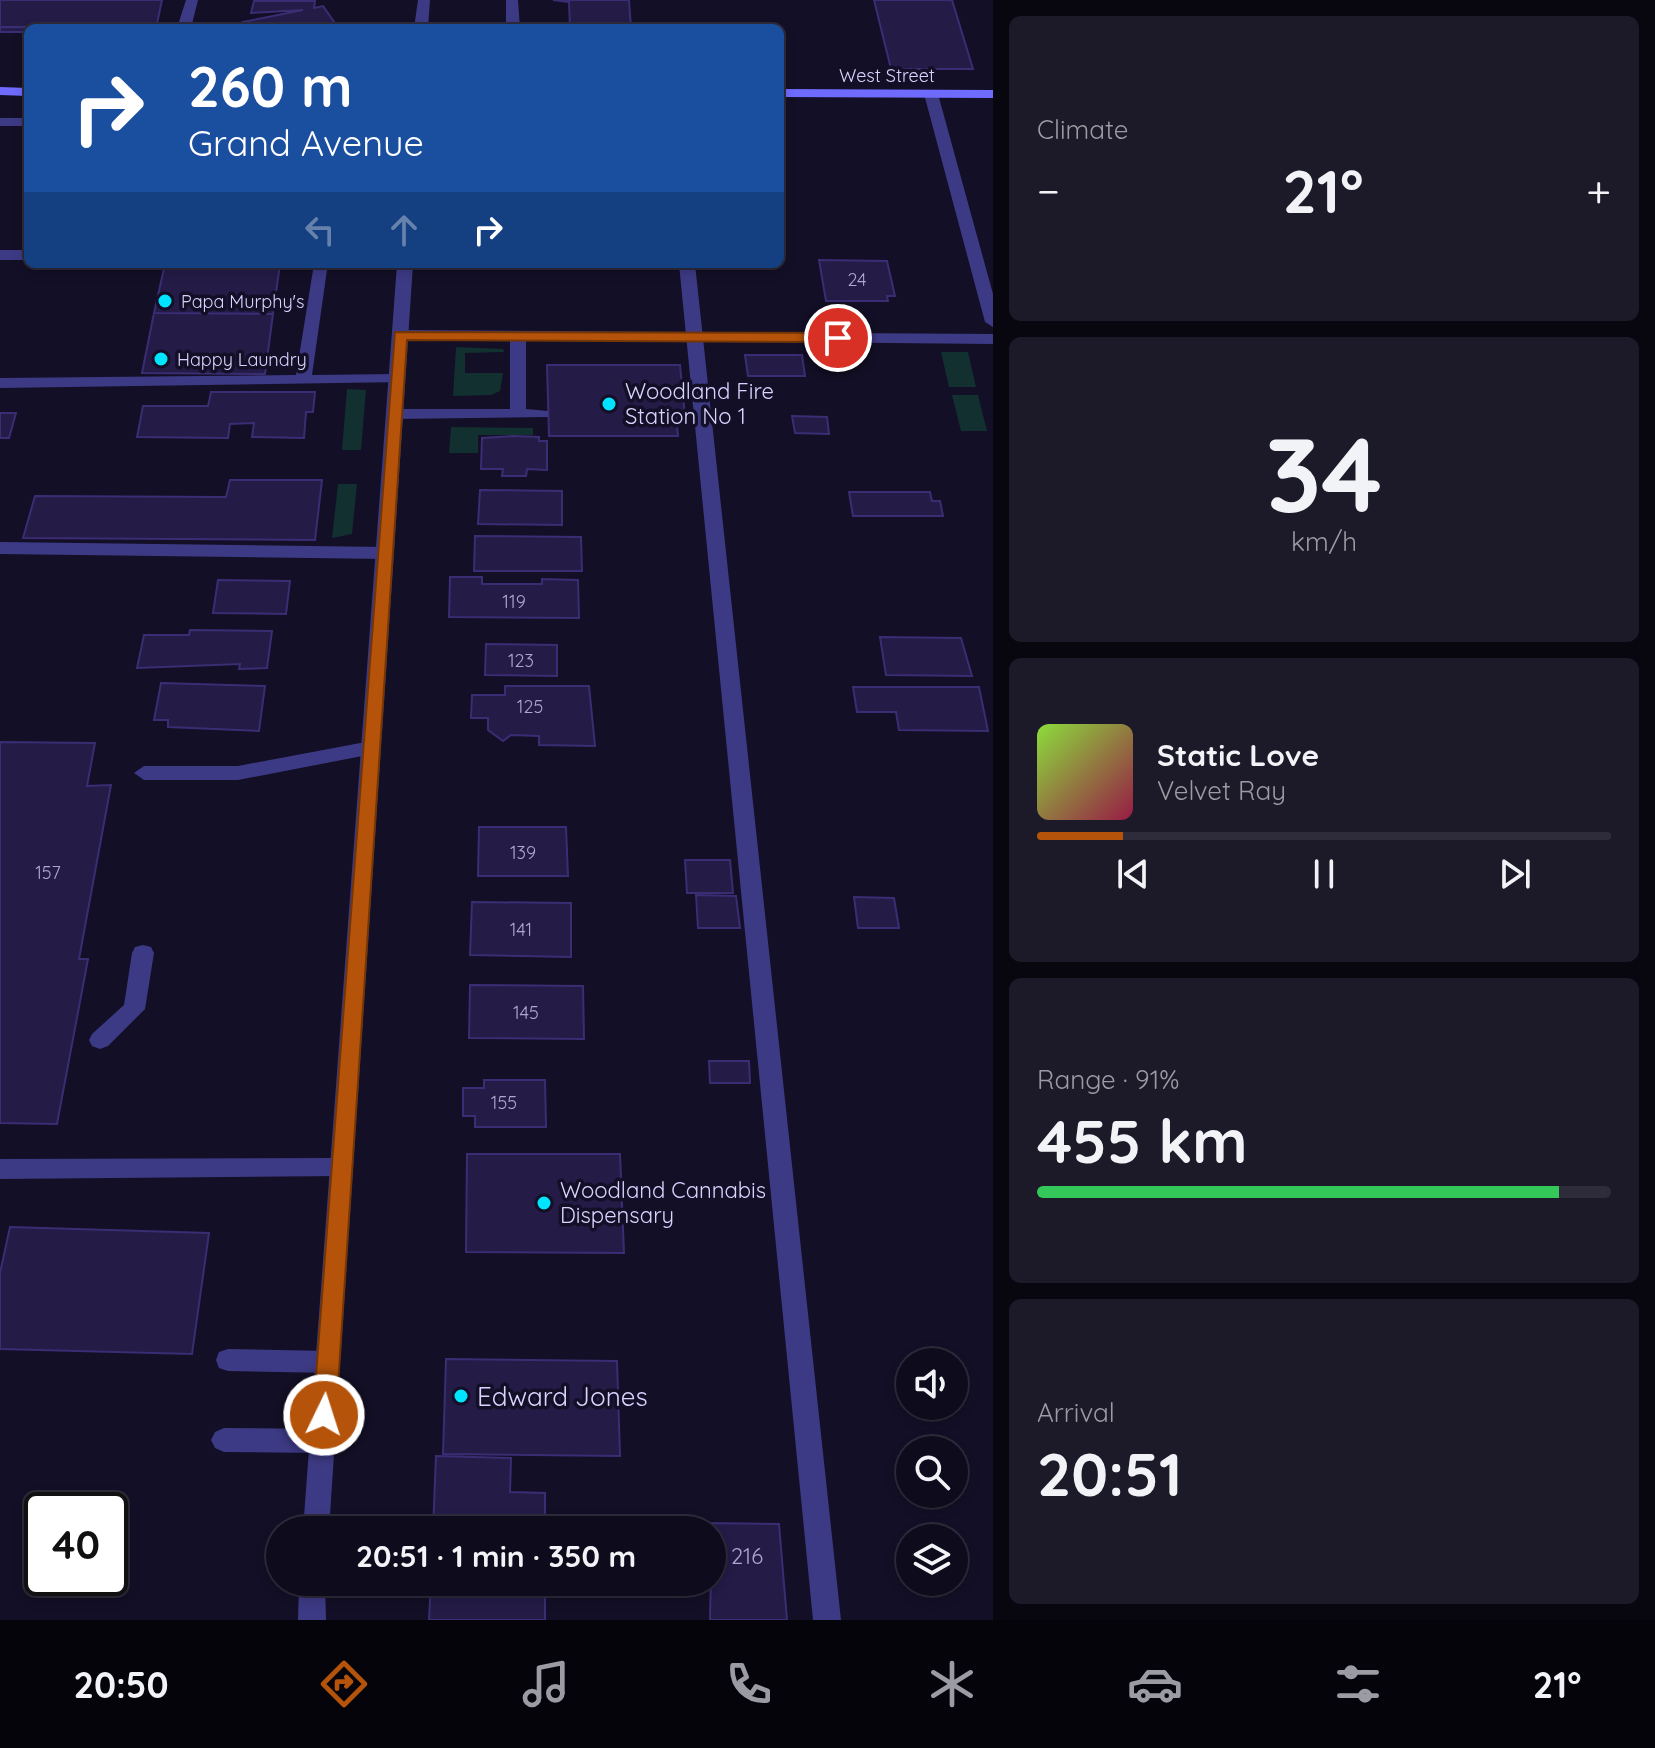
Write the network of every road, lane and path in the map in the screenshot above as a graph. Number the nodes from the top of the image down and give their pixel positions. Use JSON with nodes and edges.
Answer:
{"nodes":[{"id":1,"x":192,"y":0,"type":"edge"},
{"id":2,"x":424,"y":0,"type":"edge"},
{"id":3,"x":512,"y":0,"type":"edge"},
{"id":4,"x":185,"y":24,"type":"edge"},
{"id":5,"x":421,"y":24,"type":"edge"},
{"id":6,"x":513,"y":24,"type":"edge"},
{"id":7,"x":24,"y":92,"type":"edge"},
{"id":8,"x":0,"y":93,"type":"edge"},
{"id":9,"x":784,"y":93,"type":"edge"},
{"id":10,"x":931,"y":94,"type":"junction"},
{"id":11,"x":993,"y":94,"type":"edge"},
{"id":12,"x":0,"y":122,"type":"edge"},
{"id":13,"x":24,"y":122,"type":"edge"},
{"id":14,"x":0,"y":255,"type":"edge"},
{"id":15,"x":24,"y":255,"type":"edge"},
{"id":16,"x":320,"y":268,"type":"edge"},
{"id":17,"x":405,"y":268,"type":"edge"},
{"id":18,"x":687,"y":268,"type":"edge"},
{"id":19,"x":993,"y":322,"type":"edge"},
{"id":20,"x":400,"y":335,"type":"junction"},
{"id":21,"x":518,"y":336,"type":"junction"},
{"id":22,"x":695,"y":337,"type":"junction"},
{"id":23,"x":993,"y":339,"type":"edge"},
{"id":24,"x":397,"y":379,"type":"junction"},
{"id":25,"x":303,"y":380,"type":"junction"},
{"id":26,"x":0,"y":383,"type":"edge"},
{"id":27,"x":394,"y":414,"type":"junction"},
{"id":28,"x":518,"y":414,"type":"junction"},
{"id":29,"x":542,"y":414,"type":"dead end"},
{"id":30,"x":0,"y":548,"type":"edge"},
{"id":31,"x":385,"y":553,"type":"junction"},
{"id":32,"x":371,"y":748,"type":"junction"},
{"id":33,"x":144,"y":773,"type":"dead end"},
{"id":34,"x":143,"y":953,"type":"dead end"},
{"id":35,"x":100,"y":1040,"type":"dead end"},
{"id":36,"x":341,"y":1167,"type":"junction"},
{"id":37,"x":0,"y":1169,"type":"edge"},
{"id":38,"x":228,"y":1360,"type":"dead end"},
{"id":39,"x":328,"y":1362,"type":"junction"},
{"id":40,"x":224,"y":1440,"type":"dead end"},
{"id":41,"x":322,"y":1441,"type":"junction"},
{"id":42,"x":317,"y":1516,"type":"edge"},
{"id":43,"x":312,"y":1596,"type":"edge"},
{"id":44,"x":312,"y":1620,"type":"edge"},
{"id":45,"x":827,"y":1620,"type":"edge"}],
"edges":[{"from":1,"to":4,"type":"street"},
{"from":2,"to":5,"type":"street"},
{"from":3,"to":6,"type":"street"},
{"from":7,"to":8,"type":"main road"},
{"from":9,"to":10,"type":"main road","name":"West Street"},
{"from":10,"to":11,"type":"main road","name":"West Street"},
{"from":10,"to":19,"type":"street"},
{"from":12,"to":13,"type":"street"},
{"from":14,"to":15,"type":"street"},
{"from":16,"to":25,"type":"street"},
{"from":17,"to":20,"type":"street"},
{"from":18,"to":22,"type":"street"},
{"from":20,"to":21,"type":"street"},
{"from":20,"to":24,"type":"street"},
{"from":21,"to":22,"type":"street"},
{"from":21,"to":28,"type":"street"},
{"from":22,"to":23,"type":"street"},
{"from":22,"to":45,"type":"street"},
{"from":24,"to":25,"type":"street"},
{"from":24,"to":27,"type":"street"},
{"from":25,"to":26,"type":"street"},
{"from":27,"to":28,"type":"street"},
{"from":27,"to":31,"type":"street"},
{"from":28,"to":29,"type":"street"},
{"from":30,"to":31,"type":"street"},
{"from":31,"to":32,"type":"street"},
{"from":32,"to":33,"type":"street"},
{"from":32,"to":36,"type":"street"},
{"from":34,"to":35,"type":"street"},
{"from":36,"to":37,"type":"street"},
{"from":36,"to":39,"type":"street"},
{"from":38,"to":39,"type":"street"},
{"from":39,"to":41,"type":"street"},
{"from":40,"to":41,"type":"street"},
{"from":41,"to":42,"type":"street"},
{"from":43,"to":44,"type":"street"}]}
